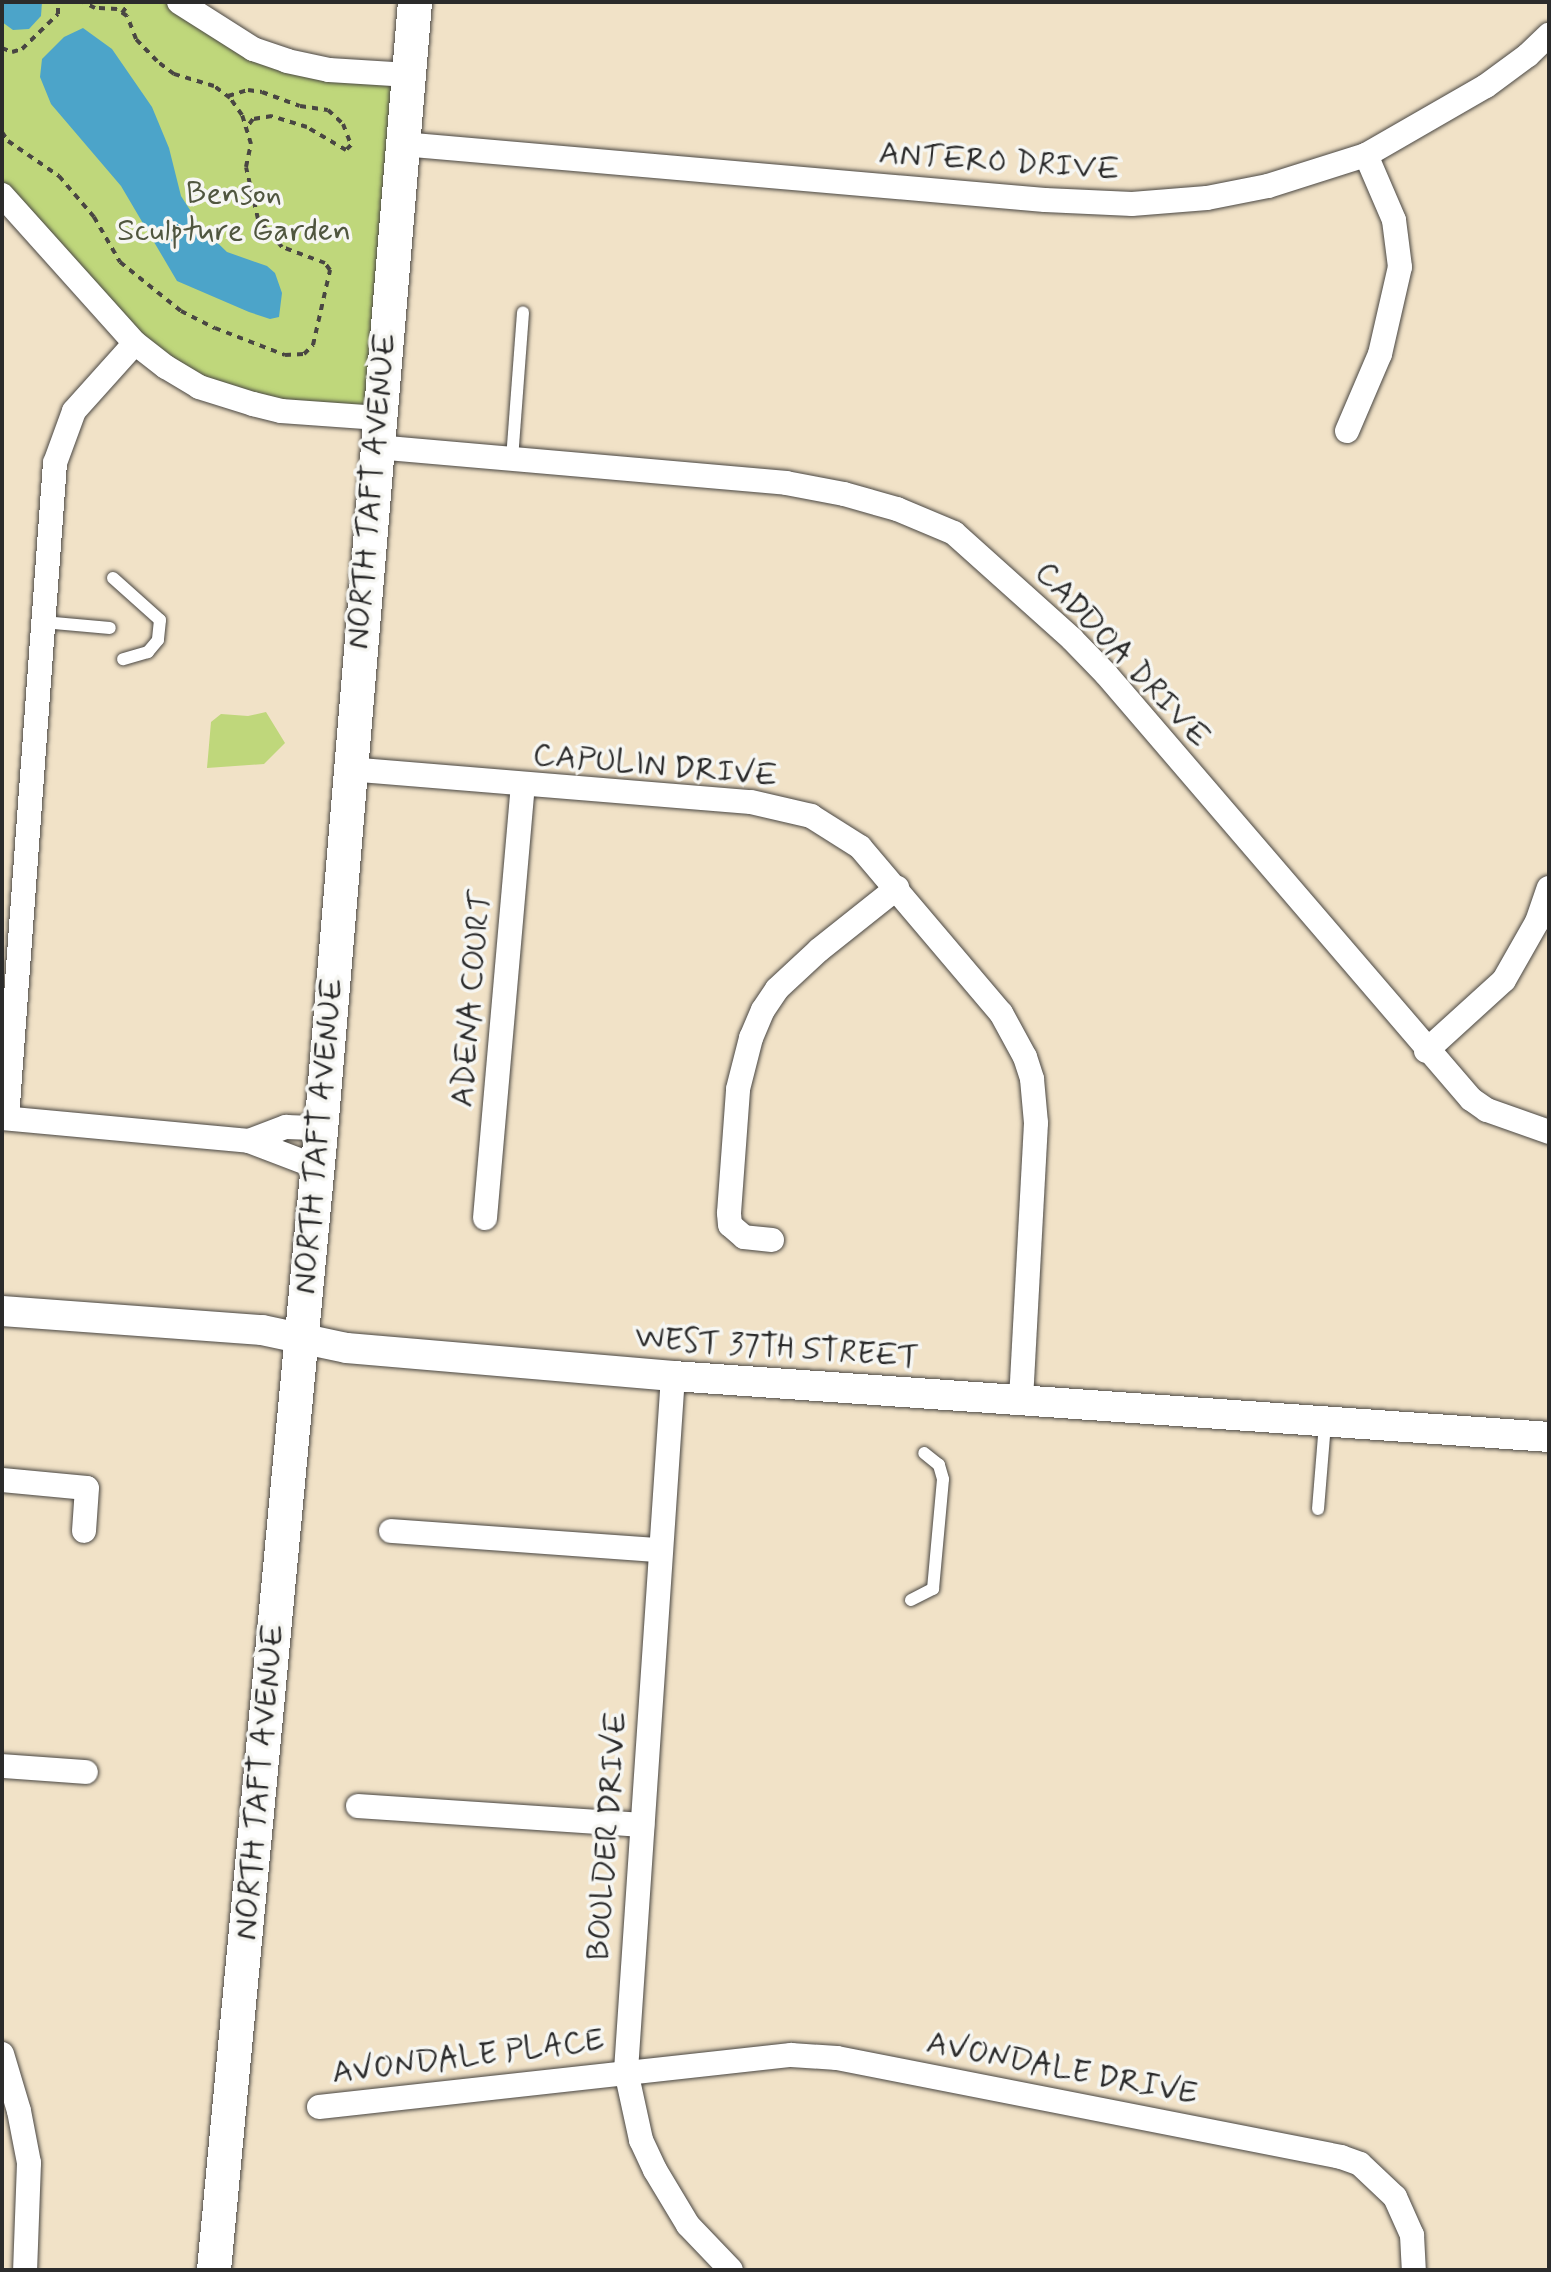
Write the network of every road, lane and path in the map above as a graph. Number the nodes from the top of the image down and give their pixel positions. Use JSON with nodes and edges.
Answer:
{"nodes":[{"id":1,"x":58,"y":2,"type":"edge"},
{"id":2,"x":83,"y":2,"type":"edge"},
{"id":3,"x":130,"y":2,"type":"edge"},
{"id":4,"x":179,"y":2,"type":"edge"},
{"id":5,"x":415,"y":2,"type":"edge"},
{"id":6,"x":122,"y":13,"type":"junction"},
{"id":7,"x":1549,"y":35,"type":"edge"},
{"id":8,"x":2,"y":48,"type":"edge"},
{"id":9,"x":409,"y":75,"type":"junction"},
{"id":10,"x":228,"y":96,"type":"junction"},
{"id":11,"x":247,"y":127,"type":"junction"},
{"id":12,"x":2,"y":132,"type":"edge"},
{"id":13,"x":402,"y":144,"type":"junction"},
{"id":14,"x":1366,"y":155,"type":"junction"},
{"id":15,"x":212,"y":192,"type":"dead end"},
{"id":16,"x":251,"y":192,"type":"junction"},
{"id":17,"x":2,"y":195,"type":"edge"},
{"id":18,"x":523,"y":312,"type":"dead end"},
{"id":19,"x":135,"y":343,"type":"junction"},
{"id":20,"x":1347,"y":431,"type":"dead end"},
{"id":21,"x":377,"y":432,"type":"junction"},
{"id":22,"x":512,"y":459,"type":"junction"},
{"id":23,"x":113,"y":578,"type":"dead end"},
{"id":24,"x":43,"y":622,"type":"junction"},
{"id":25,"x":110,"y":628,"type":"dead end"},
{"id":26,"x":123,"y":659,"type":"dead end"},
{"id":27,"x":348,"y":769,"type":"junction"},
{"id":28,"x":523,"y":786,"type":"junction"},
{"id":29,"x":897,"y":888,"type":"junction"},
{"id":30,"x":1549,"y":888,"type":"edge"},
{"id":31,"x":1426,"y":1051,"type":"junction"},
{"id":32,"x":5,"y":1118,"type":"edge"},
{"id":33,"x":321,"y":1128,"type":"junction"},
{"id":34,"x":1549,"y":1132,"type":"edge"},
{"id":35,"x":249,"y":1141,"type":"junction"},
{"id":36,"x":317,"y":1167,"type":"junction"},
{"id":37,"x":485,"y":1218,"type":"dead end"},
{"id":38,"x":772,"y":1240,"type":"dead end"},
{"id":39,"x":2,"y":1311,"type":"edge"},
{"id":40,"x":302,"y":1340,"type":"junction"},
{"id":41,"x":673,"y":1376,"type":"junction"},
{"id":42,"x":1021,"y":1402,"type":"junction"},
{"id":43,"x":1325,"y":1423,"type":"junction"},
{"id":44,"x":1549,"y":1437,"type":"edge"},
{"id":45,"x":924,"y":1453,"type":"dead end"},
{"id":46,"x":2,"y":1480,"type":"edge"},
{"id":47,"x":1318,"y":1509,"type":"dead end"},
{"id":48,"x":84,"y":1531,"type":"dead end"},
{"id":49,"x":391,"y":1531,"type":"dead end"},
{"id":50,"x":658,"y":1550,"type":"junction"},
{"id":51,"x":911,"y":1600,"type":"dead end"},
{"id":52,"x":2,"y":1766,"type":"edge"},
{"id":53,"x":86,"y":1772,"type":"dead end"},
{"id":54,"x":358,"y":1806,"type":"dead end"},
{"id":55,"x":642,"y":1825,"type":"junction"},
{"id":56,"x":2,"y":2054,"type":"edge"},
{"id":57,"x":626,"y":2071,"type":"junction"},
{"id":58,"x":319,"y":2107,"type":"dead end"},
{"id":59,"x":25,"y":2270,"type":"edge"},
{"id":60,"x":214,"y":2270,"type":"edge"},
{"id":61,"x":731,"y":2270,"type":"edge"},
{"id":62,"x":1414,"y":2270,"type":"edge"}],
"edges":[{"from":1,"to":8,"type":"path"},
{"from":2,"to":6,"type":"path"},
{"from":3,"to":6,"type":"path"},
{"from":4,"to":9,"type":"street"},
{"from":5,"to":9,"type":"main road","name":"NORTH TAFT AVENUE"},
{"from":6,"to":10,"type":"path"},
{"from":7,"to":14,"type":"street","name":"ANTERO DRIVE"},
{"from":9,"to":13,"type":"main road","name":"NORTH TAFT AVENUE"},
{"from":10,"to":11,"type":"path"},
{"from":10,"to":11,"type":"path"},
{"from":11,"to":16,"type":"path"},
{"from":12,"to":16,"type":"path"},
{"from":13,"to":14,"type":"street","name":"ANTERO DRIVE"},
{"from":13,"to":21,"type":"main road","name":"NORTH TAFT AVENUE"},
{"from":14,"to":20,"type":"street"},
{"from":15,"to":16,"type":"path"},
{"from":17,"to":19,"type":"street","name":"CADDOA DRIVE"},
{"from":18,"to":22,"type":"lane"},
{"from":19,"to":21,"type":"street","name":"CADDOA DRIVE"},
{"from":19,"to":24,"type":"street"},
{"from":21,"to":22,"type":"street","name":"CADDOA DRIVE"},
{"from":21,"to":27,"type":"main road","name":"NORTH TAFT AVENUE"},
{"from":22,"to":31,"type":"street","name":"CADDOA DRIVE"},
{"from":23,"to":26,"type":"lane"},
{"from":24,"to":25,"type":"lane"},
{"from":24,"to":32,"type":"street"},
{"from":27,"to":28,"type":"street","name":"CAPULIN DRIVE"},
{"from":27,"to":33,"type":"main road","name":"NORTH TAFT AVENUE"},
{"from":28,"to":29,"type":"street","name":"CAPULIN DRIVE"},
{"from":28,"to":37,"type":"street","name":"ADENA COURT"},
{"from":29,"to":38,"type":"street"},
{"from":29,"to":42,"type":"street","name":"CAPULIN DRIVE"},
{"from":30,"to":31,"type":"street"},
{"from":31,"to":34,"type":"street","name":"CADDOA DRIVE"},
{"from":32,"to":35,"type":"street"},
{"from":33,"to":35,"type":"street"},
{"from":33,"to":36,"type":"main road","name":"NORTH TAFT AVENUE"},
{"from":35,"to":36,"type":"street"},
{"from":36,"to":40,"type":"main road","name":"NORTH TAFT AVENUE"},
{"from":39,"to":40,"type":"street","name":"WEST 37TH STREET"},
{"from":40,"to":41,"type":"street","name":"WEST 37TH STREET"},
{"from":40,"to":60,"type":"main road","name":"NORTH TAFT AVENUE"},
{"from":41,"to":42,"type":"street","name":"WEST 37TH STREET"},
{"from":41,"to":50,"type":"street","name":"BOULDER DRIVE"},
{"from":42,"to":43,"type":"street","name":"WEST 37TH STREET"},
{"from":43,"to":44,"type":"street","name":"WEST 37TH STREET"},
{"from":43,"to":47,"type":"lane"},
{"from":45,"to":51,"type":"lane"},
{"from":46,"to":48,"type":"street"},
{"from":49,"to":50,"type":"street"},
{"from":50,"to":55,"type":"street","name":"BOULDER DRIVE"},
{"from":52,"to":53,"type":"street"},
{"from":54,"to":55,"type":"street"},
{"from":55,"to":57,"type":"street","name":"BOULDER DRIVE"},
{"from":56,"to":59,"type":"street"},
{"from":57,"to":58,"type":"street","name":"AVONDALE PLACE"},
{"from":57,"to":61,"type":"street","name":"BOULDER DRIVE"},
{"from":57,"to":62,"type":"street","name":"AVONDALE DRIVE"}]}
